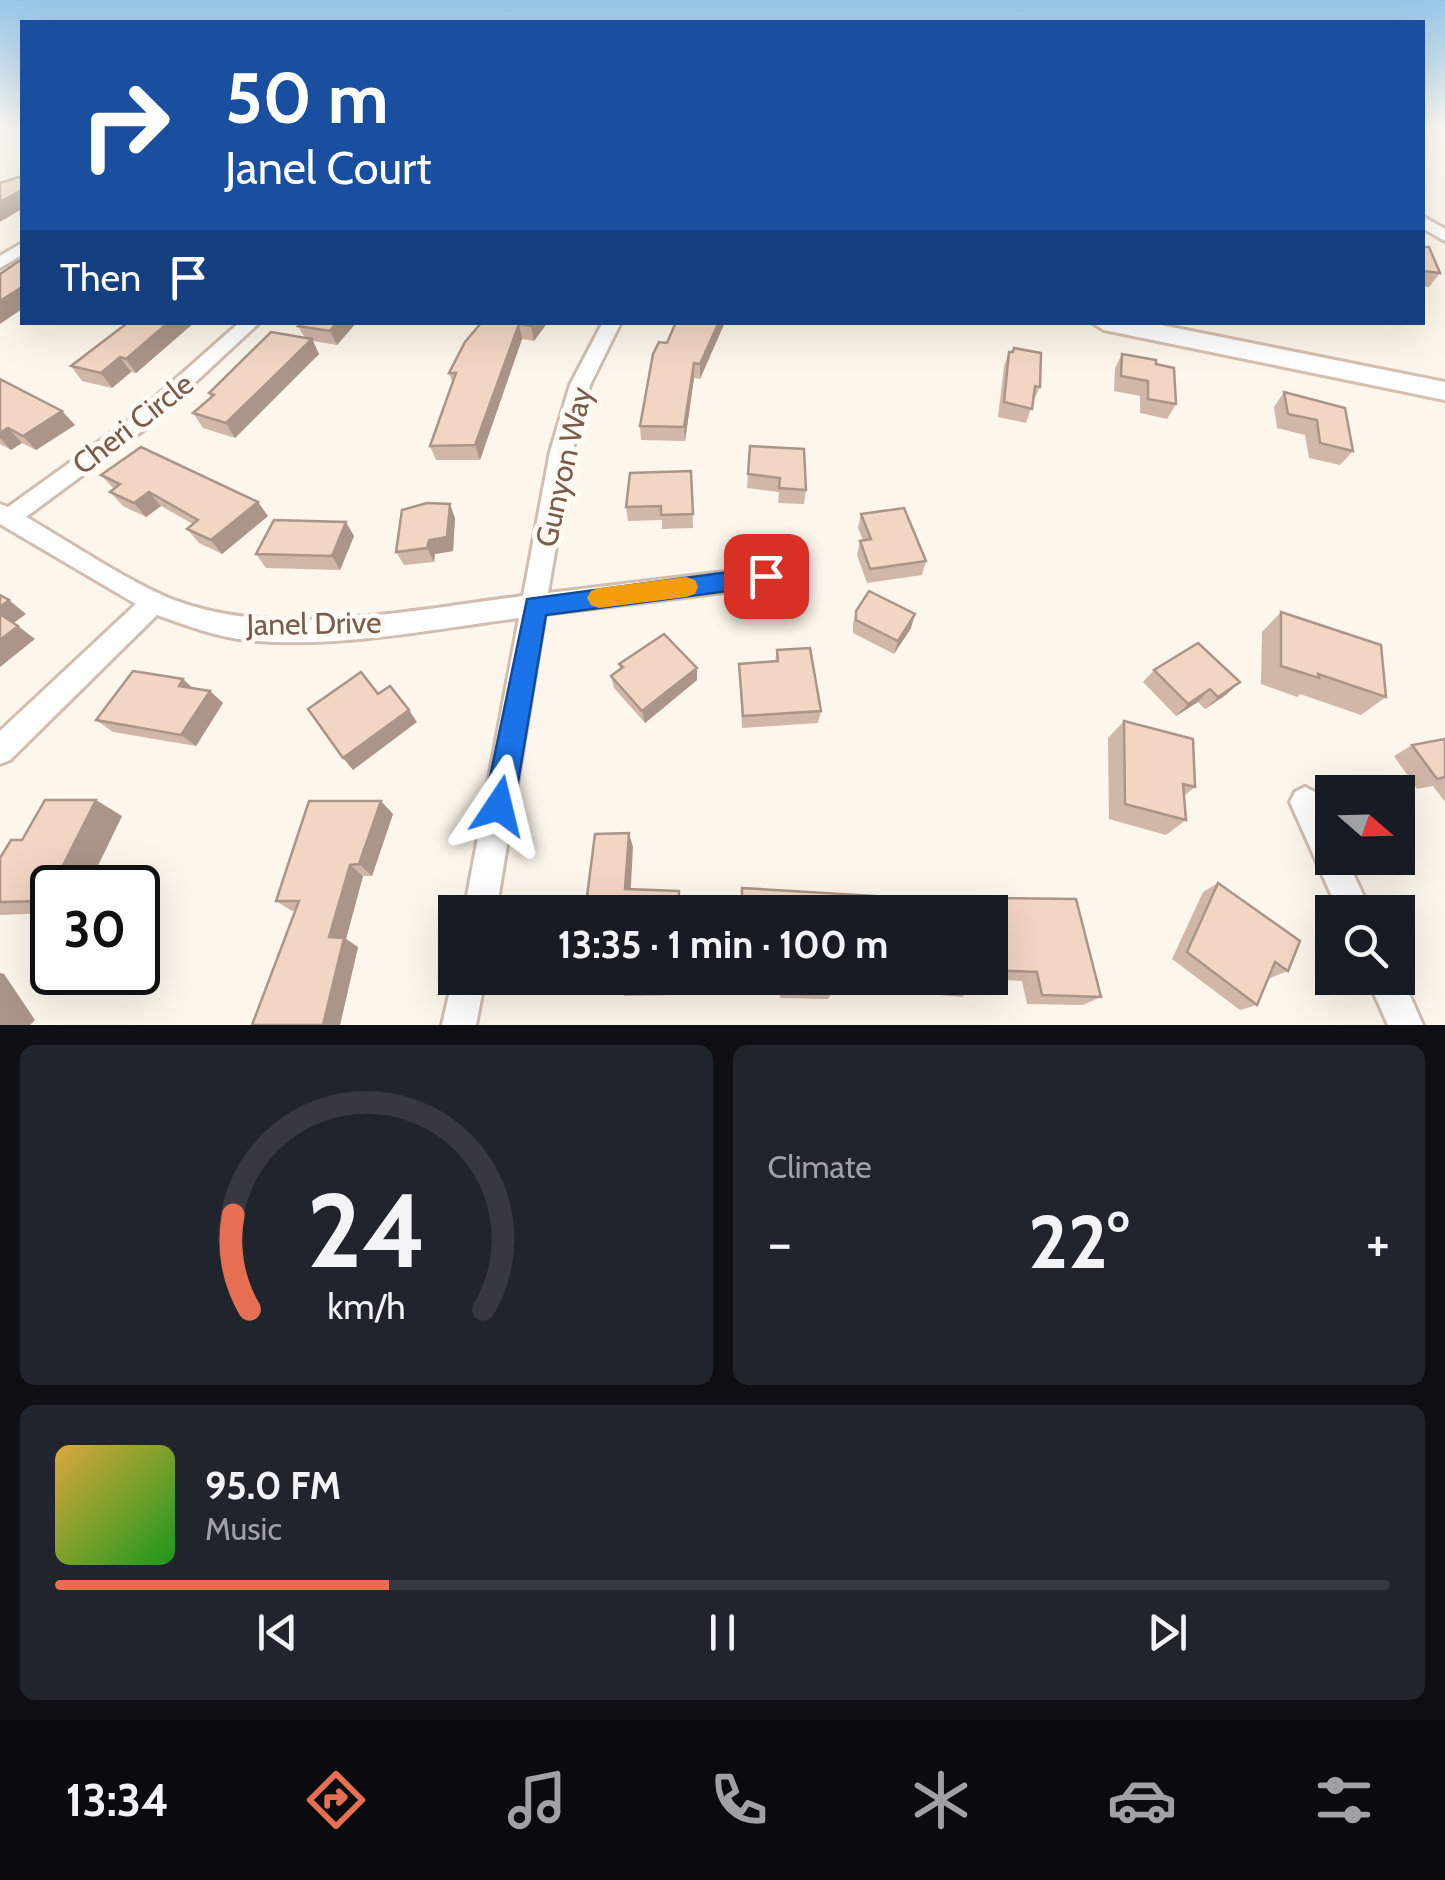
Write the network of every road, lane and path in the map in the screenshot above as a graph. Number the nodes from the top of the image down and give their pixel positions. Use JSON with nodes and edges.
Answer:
{"nodes":[{"id":1,"x":248,"y":325,"type":"edge"},
{"id":2,"x":610,"y":325,"type":"edge"},
{"id":3,"x":1139,"y":326,"type":"edge"},
{"id":4,"x":1445,"y":391,"type":"edge"},
{"id":5,"x":5,"y":515,"type":"edge"},
{"id":6,"x":766,"y":576,"type":"dead end"},
{"id":7,"x":154,"y":602,"type":"junction"},
{"id":8,"x":536,"y":606,"type":"junction"},
{"id":9,"x":0,"y":750,"type":"edge"},
{"id":10,"x":1305,"y":802,"type":"dead end"},
{"id":11,"x":483,"y":895,"type":"edge"},
{"id":12,"x":1347,"y":895,"type":"edge"},
{"id":13,"x":465,"y":995,"type":"edge"},
{"id":14,"x":1392,"y":995,"type":"edge"},
{"id":15,"x":460,"y":1025,"type":"edge"},
{"id":16,"x":1406,"y":1025,"type":"edge"}],
"edges":[{"from":1,"to":5,"type":"street","name":"Cheri Circle"},
{"from":2,"to":8,"type":"street","name":"Gunyon Way"},
{"from":3,"to":4,"type":"street"},
{"from":5,"to":7,"type":"street","name":"Janel Drive"},
{"from":6,"to":8,"type":"street","name":"Janel Drive"},
{"from":7,"to":8,"type":"street","name":"Janel Drive"},
{"from":7,"to":9,"type":"street"},
{"from":8,"to":11,"type":"street","name":"Gunyon Way"},
{"from":10,"to":12,"type":"street"},
{"from":13,"to":15,"type":"street"},
{"from":14,"to":16,"type":"street"}]}
